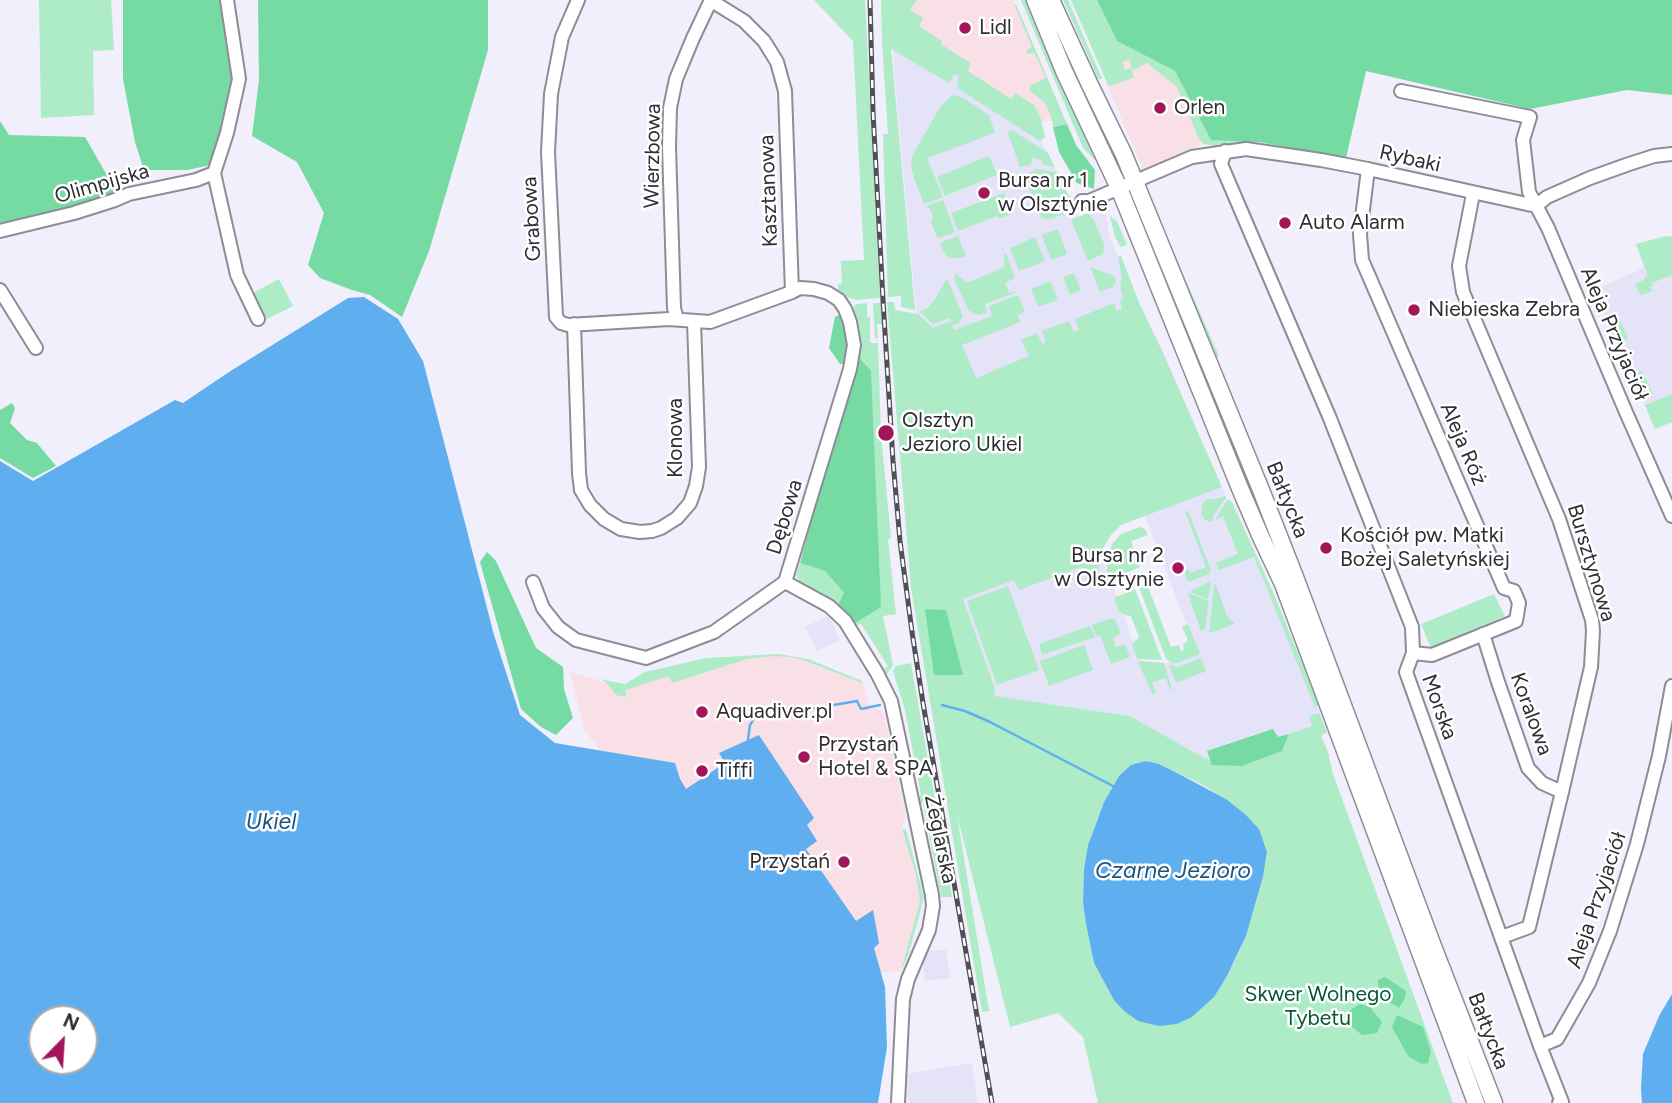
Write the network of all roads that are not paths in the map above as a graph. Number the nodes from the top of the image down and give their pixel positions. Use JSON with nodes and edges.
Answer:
{"nodes":[{"id":1,"x":227,"y":0,"type":"edge"},
{"id":2,"x":578,"y":0,"type":"edge"},
{"id":3,"x":710,"y":0,"type":"edge"},
{"id":4,"x":1035,"y":0,"type":"edge"},
{"id":5,"x":1051,"y":0,"type":"edge"},
{"id":6,"x":1401,"y":91,"type":"dead end"},
{"id":7,"x":1225,"y":151,"type":"junction"},
{"id":8,"x":1672,"y":154,"type":"edge"},
{"id":9,"x":1368,"y":169,"type":"junction"},
{"id":10,"x":214,"y":173,"type":"junction"},
{"id":11,"x":1135,"y":182,"type":"junction"},
{"id":12,"x":1119,"y":188,"type":"junction"},
{"id":13,"x":1473,"y":194,"type":"junction"},
{"id":14,"x":1082,"y":201,"type":"dead end"},
{"id":15,"x":1536,"y":206,"type":"junction"},
{"id":16,"x":0,"y":231,"type":"edge"},
{"id":17,"x":0,"y":290,"type":"edge"},
{"id":18,"x":792,"y":292,"type":"junction"},
{"id":19,"x":258,"y":319,"type":"dead end"},
{"id":20,"x":677,"y":319,"type":"junction"},
{"id":21,"x":694,"y":321,"type":"junction"},
{"id":22,"x":574,"y":324,"type":"junction"},
{"id":23,"x":36,"y":348,"type":"dead end"},
{"id":24,"x":1672,"y":516,"type":"edge"},
{"id":25,"x":533,"y":582,"type":"dead end"},
{"id":26,"x":785,"y":582,"type":"junction"},
{"id":27,"x":1483,"y":634,"type":"junction"},
{"id":28,"x":1412,"y":653,"type":"junction"},
{"id":29,"x":1672,"y":686,"type":"edge"},
{"id":30,"x":1562,"y":792,"type":"junction"},
{"id":31,"x":1502,"y":937,"type":"junction"},
{"id":32,"x":1540,"y":1046,"type":"junction"},
{"id":33,"x":898,"y":1103,"type":"edge"},
{"id":34,"x":1476,"y":1103,"type":"edge"},
{"id":35,"x":1494,"y":1103,"type":"edge"},
{"id":36,"x":1559,"y":1103,"type":"edge"}],
"edges":[{"from":1,"to":10,"type":"street"},
{"from":2,"to":22,"type":"street","name":"Grabowa"},
{"from":3,"to":18,"type":"street","name":"Kasztanowa"},
{"from":3,"to":20,"type":"street","name":"Wierzbowa"},
{"from":4,"to":12,"type":"main road","name":"Bałtycka"},
{"from":5,"to":11,"type":"main road","name":"Bałtycka"},
{"from":6,"to":15,"type":"street","name":"Aleja Przyjaciół"},
{"from":7,"to":9,"type":"street","name":"Rybaki"},
{"from":7,"to":11,"type":"street","name":"Rybaki"},
{"from":7,"to":28,"type":"street","name":"Morska"},
{"from":8,"to":15,"type":"street"},
{"from":9,"to":13,"type":"street","name":"Rybaki"},
{"from":9,"to":27,"type":"street","name":"Aleja Róż"},
{"from":10,"to":16,"type":"street","name":"Olimpijska"},
{"from":10,"to":19,"type":"street"},
{"from":11,"to":12,"type":"street","name":"Rybaki"},
{"from":11,"to":35,"type":"main road","name":"Bałtycka"},
{"from":12,"to":14,"type":"street","name":"Rybaki"},
{"from":12,"to":34,"type":"main road","name":"Bałtycka"},
{"from":13,"to":15,"type":"street","name":"Rybaki"},
{"from":13,"to":30,"type":"street","name":"Bursztynowa"},
{"from":15,"to":24,"type":"street","name":"Aleja Przyjaciół"},
{"from":17,"to":23,"type":"street"},
{"from":18,"to":21,"type":"street"},
{"from":18,"to":26,"type":"street","name":"Dębowa"},
{"from":20,"to":21,"type":"street"},
{"from":20,"to":22,"type":"street"},
{"from":21,"to":22,"type":"street","name":"Klonowa"},
{"from":25,"to":26,"type":"street","name":"Dębowa"},
{"from":26,"to":33,"type":"street","name":"Żeglarska"},
{"from":27,"to":28,"type":"street","name":"Aleja Róż"},
{"from":27,"to":30,"type":"street","name":"Koralowa"},
{"from":28,"to":31,"type":"street","name":"Morska"},
{"from":29,"to":32,"type":"street","name":"Aleja Przyjaciół"},
{"from":30,"to":31,"type":"street","name":"Bursztynowa"},
{"from":31,"to":32,"type":"street","name":"Morska"},
{"from":32,"to":36,"type":"street"}]}
